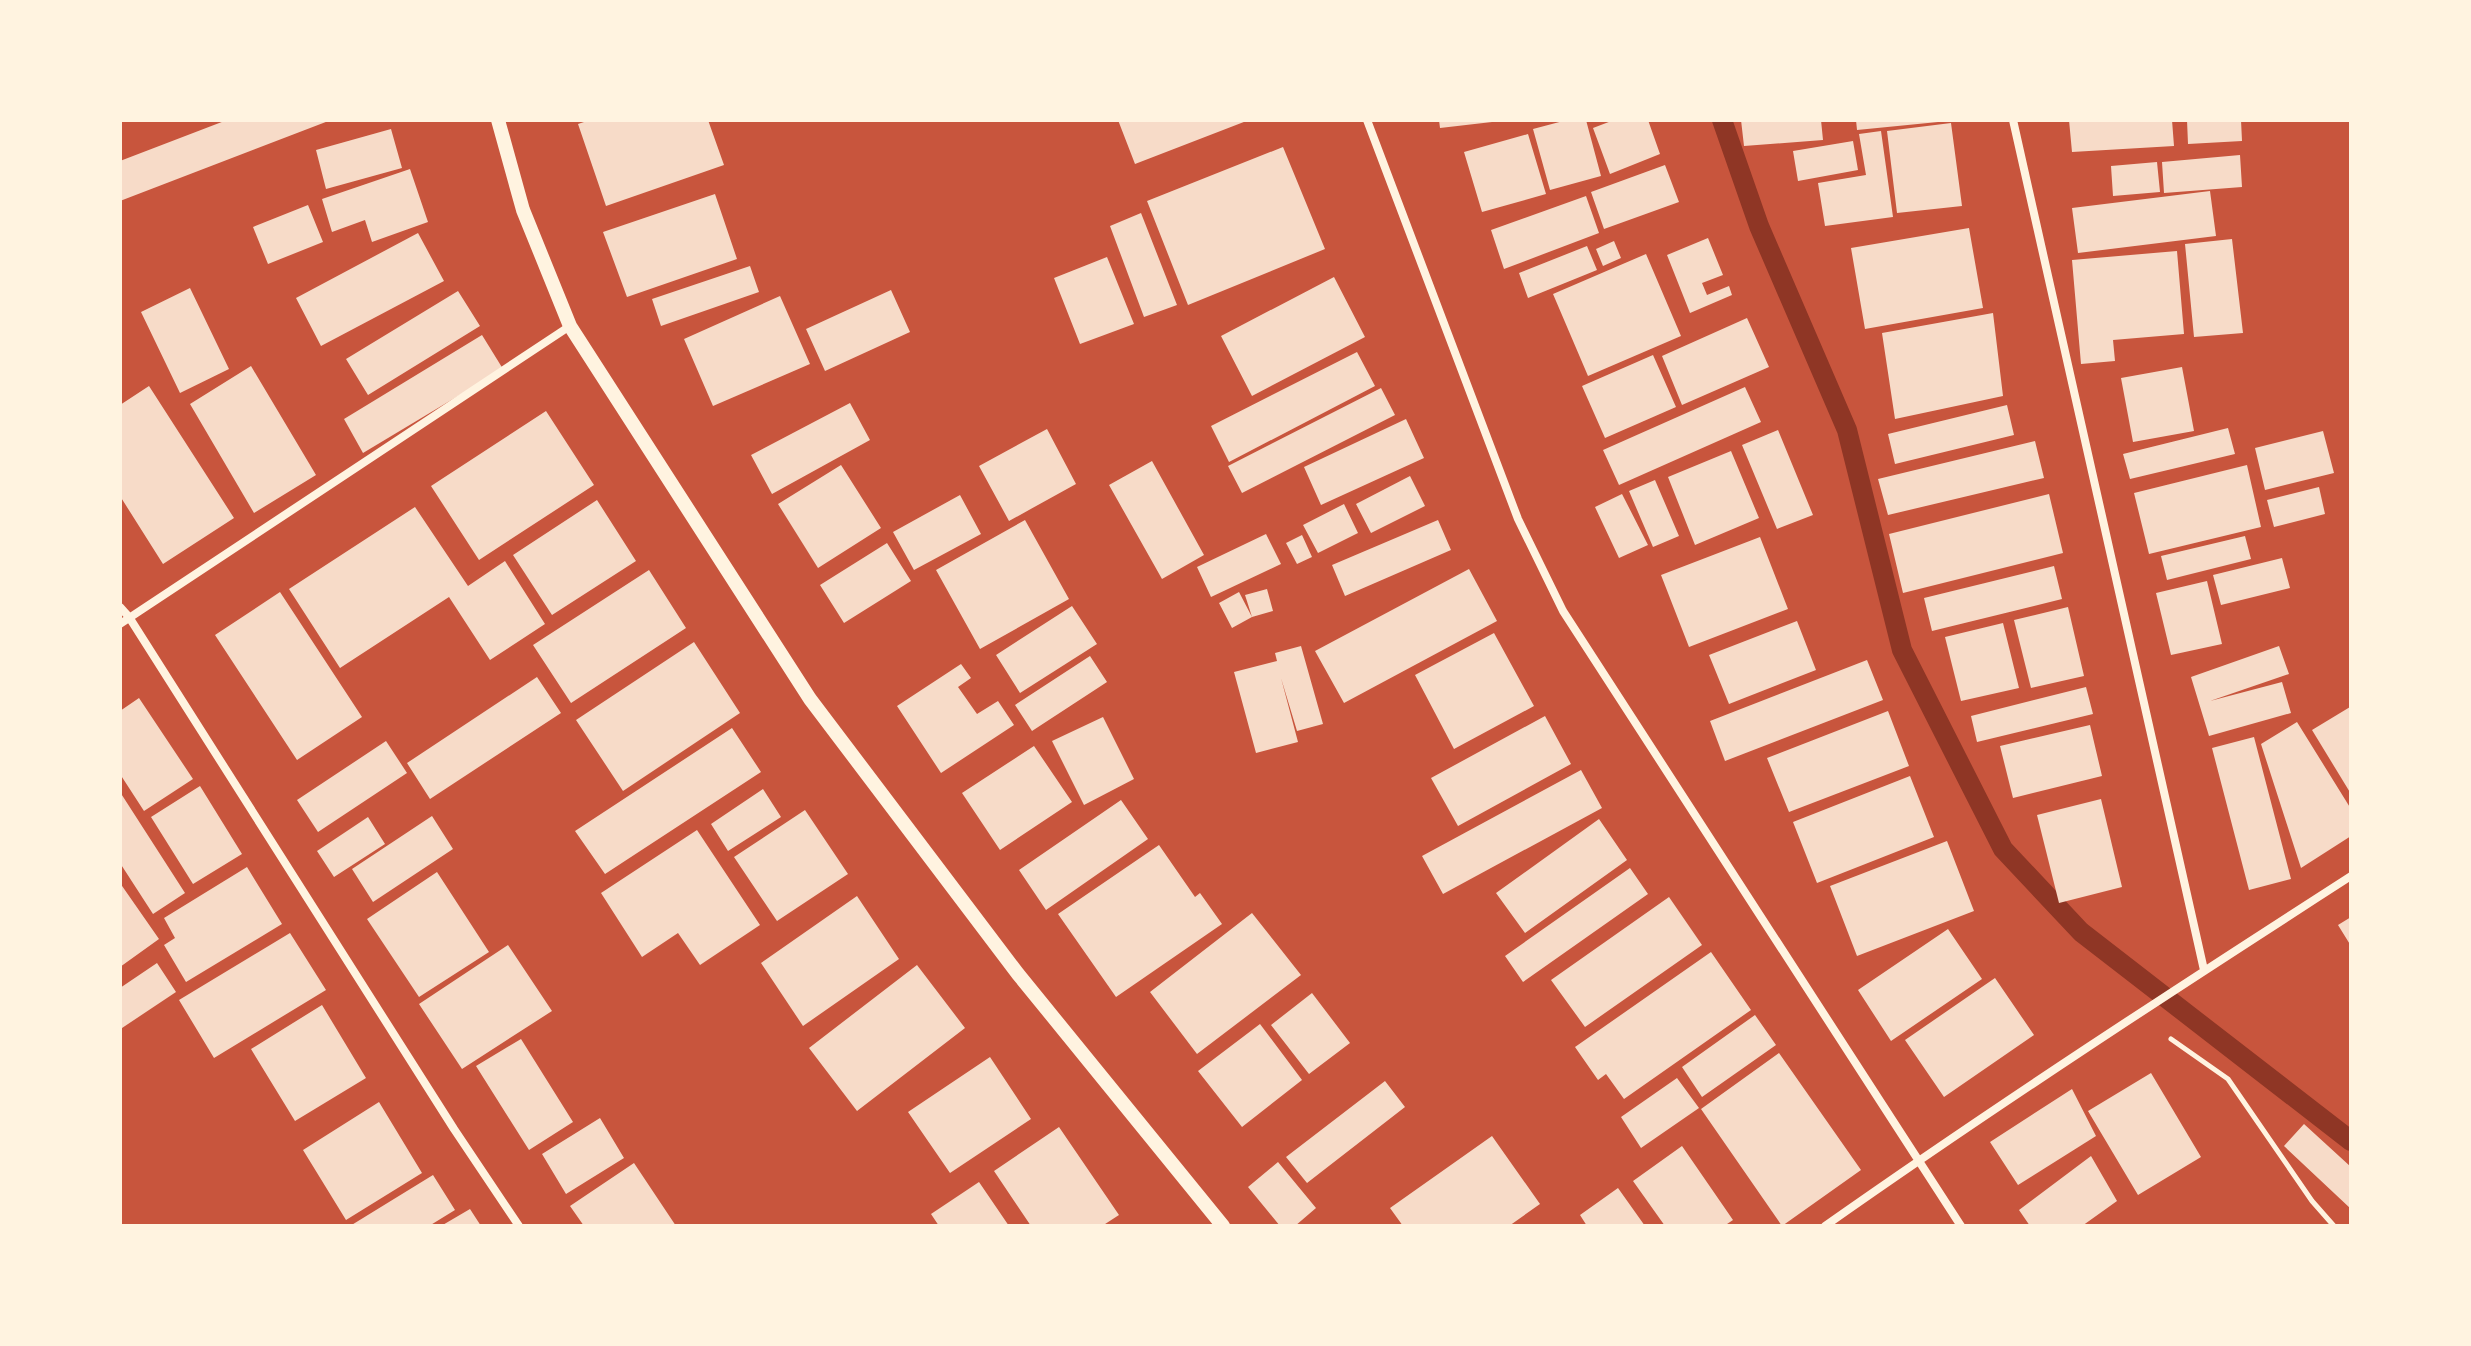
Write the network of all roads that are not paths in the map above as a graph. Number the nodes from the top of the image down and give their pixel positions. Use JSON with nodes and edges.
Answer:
{"nodes":[{"id":1,"x":498,"y":120,"type":"edge"},
{"id":2,"x":1367,"y":120,"type":"edge"},
{"id":3,"x":2013,"y":120,"type":"edge"},
{"id":4,"x":570,"y":326,"type":"junction"},
{"id":5,"x":120,"y":607,"type":"edge"},
{"id":6,"x":129,"y":617,"type":"junction"},
{"id":7,"x":120,"y":624,"type":"edge"},
{"id":8,"x":2351,"y":876,"type":"edge"},
{"id":9,"x":2204,"y":970,"type":"junction"},
{"id":10,"x":1919,"y":1160,"type":"junction"},
{"id":11,"x":519,"y":1226,"type":"edge"},
{"id":12,"x":1223,"y":1226,"type":"edge"},
{"id":13,"x":1825,"y":1226,"type":"edge"},
{"id":14,"x":1961,"y":1226,"type":"edge"}],
"edges":[{"from":1,"to":4,"type":"street"},
{"from":2,"to":10,"type":"street"},
{"from":3,"to":9,"type":"street"},
{"from":4,"to":6,"type":"street"},
{"from":4,"to":12,"type":"street"},
{"from":5,"to":6,"type":"street"},
{"from":6,"to":7,"type":"street"},
{"from":6,"to":11,"type":"street"},
{"from":8,"to":9,"type":"street"},
{"from":9,"to":10,"type":"street"},
{"from":10,"to":13,"type":"street"},
{"from":10,"to":14,"type":"street"}]}
